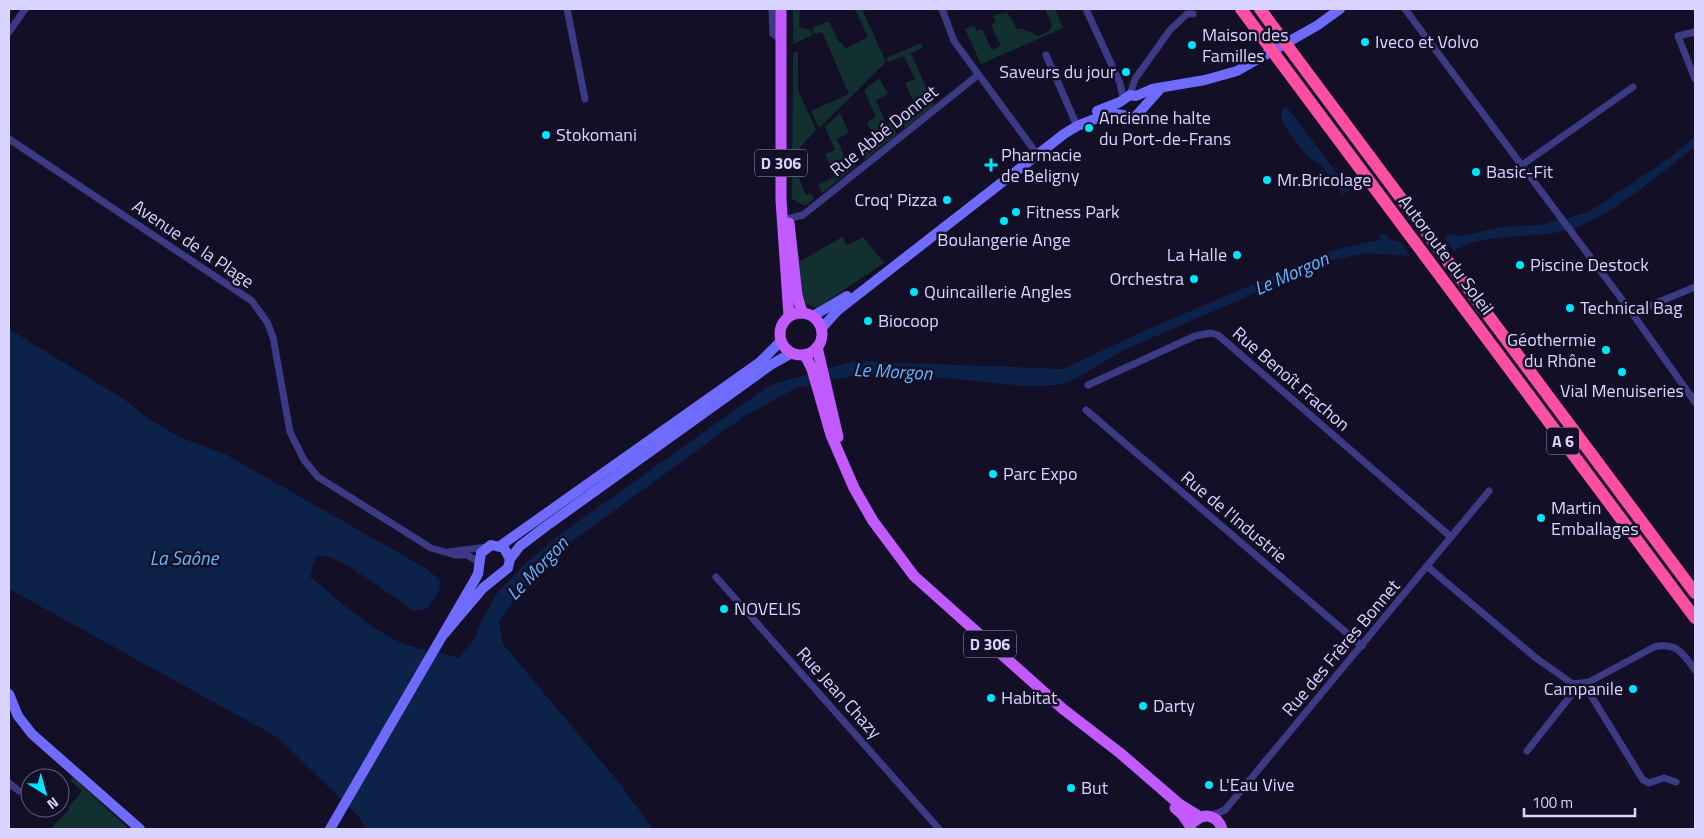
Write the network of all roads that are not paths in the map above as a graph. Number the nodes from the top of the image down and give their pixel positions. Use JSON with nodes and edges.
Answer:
{"nodes":[{"id":1,"x":25,"y":9,"type":"edge"},
{"id":2,"x":567,"y":9,"type":"edge"},
{"id":3,"x":772,"y":9,"type":"edge"},
{"id":4,"x":780,"y":9,"type":"edge"},
{"id":5,"x":787,"y":9,"type":"edge"},
{"id":6,"x":942,"y":9,"type":"edge"},
{"id":7,"x":1086,"y":9,"type":"edge"},
{"id":8,"x":1241,"y":9,"type":"edge"},
{"id":9,"x":1260,"y":9,"type":"edge"},
{"id":10,"x":1340,"y":9,"type":"edge"},
{"id":11,"x":1405,"y":9,"type":"edge"},
{"id":12,"x":1193,"y":14,"type":"dead end"},
{"id":13,"x":9,"y":32,"type":"edge"},
{"id":14,"x":1695,"y":32,"type":"edge"},
{"id":15,"x":780,"y":39,"type":"junction"},
{"id":16,"x":1046,"y":55,"type":"dead end"},
{"id":17,"x":978,"y":74,"type":"junction"},
{"id":18,"x":1695,"y":79,"type":"edge"},
{"id":19,"x":1633,"y":87,"type":"dead end"},
{"id":20,"x":1161,"y":88,"type":"junction"},
{"id":21,"x":1127,"y":98,"type":"junction"},
{"id":22,"x":585,"y":99,"type":"dead end"},
{"id":23,"x":1142,"y":107,"type":"junction"},
{"id":24,"x":1123,"y":114,"type":"junction"},
{"id":25,"x":1077,"y":126,"type":"junction"},
{"id":26,"x":9,"y":139,"type":"edge"},
{"id":27,"x":1037,"y":154,"type":"junction"},
{"id":28,"x":1522,"y":165,"type":"junction"},
{"id":29,"x":785,"y":219,"type":"junction"},
{"id":30,"x":891,"y":269,"type":"junction"},
{"id":31,"x":1695,"y":287,"type":"edge"},
{"id":32,"x":1632,"y":313,"type":"junction"},
{"id":33,"x":808,"y":314,"type":"junction"},
{"id":34,"x":789,"y":316,"type":"junction"},
{"id":35,"x":821,"y":329,"type":"junction"},
{"id":36,"x":781,"y":341,"type":"junction"},
{"id":37,"x":817,"y":347,"type":"junction"},
{"id":38,"x":792,"y":353,"type":"junction"},
{"id":39,"x":804,"y":355,"type":"junction"},
{"id":40,"x":816,"y":366,"type":"junction"},
{"id":41,"x":1088,"y":385,"type":"dead end"},
{"id":42,"x":1695,"y":402,"type":"edge"},
{"id":43,"x":1086,"y":410,"type":"dead end"},
{"id":44,"x":1489,"y":491,"type":"dead end"},
{"id":45,"x":1451,"y":537,"type":"junction"},
{"id":46,"x":500,"y":546,"type":"junction"},
{"id":47,"x":487,"y":547,"type":"junction"},
{"id":48,"x":445,"y":552,"type":"junction"},
{"id":49,"x":510,"y":558,"type":"junction"},
{"id":50,"x":479,"y":564,"type":"junction"},
{"id":51,"x":1428,"y":567,"type":"junction"},
{"id":52,"x":497,"y":576,"type":"junction"},
{"id":53,"x":716,"y":577,"type":"dead end"},
{"id":54,"x":1695,"y":594,"type":"edge"},
{"id":55,"x":1695,"y":618,"type":"edge"},
{"id":56,"x":444,"y":634,"type":"junction"},
{"id":57,"x":1362,"y":646,"type":"junction"},
{"id":58,"x":1695,"y":670,"type":"edge"},
{"id":59,"x":1581,"y":685,"type":"junction"},
{"id":60,"x":9,"y":694,"type":"edge"},
{"id":61,"x":1094,"y":734,"type":"junction"},
{"id":62,"x":1527,"y":751,"type":"dead end"},
{"id":63,"x":1676,"y":782,"type":"dead end"},
{"id":64,"x":9,"y":783,"type":"edge"},
{"id":65,"x":19,"y":791,"type":"dead end"},
{"id":66,"x":1225,"y":810,"type":"junction"},
{"id":67,"x":119,"y":811,"type":"junction"},
{"id":68,"x":1213,"y":822,"type":"edge"},
{"id":69,"x":1191,"y":828,"type":"edge"},
{"id":70,"x":132,"y":829,"type":"edge"},
{"id":71,"x":140,"y":829,"type":"edge"},
{"id":72,"x":330,"y":829,"type":"edge"},
{"id":73,"x":939,"y":829,"type":"edge"}],
"edges":[{"from":1,"to":13,"type":"street"},
{"from":2,"to":22,"type":"street"},
{"from":3,"to":15,"type":"street"},
{"from":4,"to":15,"type":"main road","number":"D 306"},
{"from":5,"to":29,"type":"main road","number":"D 306"},
{"from":6,"to":17,"type":"street"},
{"from":7,"to":21,"type":"street"},
{"from":8,"to":55,"type":"highway","name":"Autoroute du Soleil","number":"A 6"},
{"from":9,"to":54,"type":"highway","name":"Autoroute du Soleil","number":"A 6"},
{"from":10,"to":20,"type":"main road"},
{"from":11,"to":28,"type":"street"},
{"from":12,"to":21,"type":"street"},
{"from":14,"to":18,"type":"street"},
{"from":15,"to":29,"type":"main road","number":"D 306"},
{"from":16,"to":25,"type":"street"},
{"from":17,"to":27,"type":"street"},
{"from":17,"to":29,"type":"street","name":"Rue Abbé Donnet"},
{"from":19,"to":28,"type":"street"},
{"from":20,"to":21,"type":"main road"},
{"from":20,"to":23,"type":"main road"},
{"from":21,"to":23,"type":"main road"},
{"from":21,"to":24,"type":"main road"},
{"from":21,"to":25,"type":"main road"},
{"from":23,"to":24,"type":"main road"},
{"from":24,"to":25,"type":"main road"},
{"from":25,"to":27,"type":"main road"},
{"from":26,"to":48,"type":"street","name":"Avenue de la Plage"},
{"from":27,"to":30,"type":"main road"},
{"from":28,"to":32,"type":"street"},
{"from":29,"to":33,"type":"main road","number":"D 306"},
{"from":29,"to":34,"type":"main road","number":"D 306"},
{"from":30,"to":33,"type":"main road"},
{"from":30,"to":35,"type":"main road"},
{"from":31,"to":32,"type":"street"},
{"from":32,"to":42,"type":"street"},
{"from":33,"to":34,"type":"main road"},
{"from":33,"to":35,"type":"main road"},
{"from":34,"to":36,"type":"main road"},
{"from":35,"to":37,"type":"main road"},
{"from":36,"to":38,"type":"main road"},
{"from":36,"to":46,"type":"main road"},
{"from":37,"to":39,"type":"main road"},
{"from":37,"to":40,"type":"main road","number":"D 306"},
{"from":38,"to":39,"type":"main road"},
{"from":38,"to":49,"type":"main road"},
{"from":39,"to":40,"type":"main road","number":"D 306"},
{"from":40,"to":61,"type":"main road","number":"D 306"},
{"from":41,"to":45,"type":"street","name":"Rue Benoît Frachon"},
{"from":43,"to":57,"type":"street","name":"Rue de l'Industrie"},
{"from":44,"to":45,"type":"street","name":"Rue des Frères Bonnet"},
{"from":45,"to":51,"type":"street","name":"Rue des Frères Bonnet"},
{"from":46,"to":47,"type":"main road"},
{"from":46,"to":49,"type":"main road"},
{"from":47,"to":48,"type":"street","name":"Avenue de la Plage"},
{"from":47,"to":50,"type":"main road"},
{"from":48,"to":50,"type":"street","name":"Avenue de la Plage"},
{"from":49,"to":52,"type":"main road"},
{"from":50,"to":52,"type":"main road"},
{"from":50,"to":56,"type":"main road"},
{"from":51,"to":57,"type":"street","name":"Rue des Frères Bonnet"},
{"from":51,"to":59,"type":"street"},
{"from":52,"to":56,"type":"main road"},
{"from":53,"to":73,"type":"street","name":"Rue Jean Chazy"},
{"from":56,"to":72,"type":"main road"},
{"from":57,"to":66,"type":"street","name":"Rue des Frères Bonnet"},
{"from":58,"to":59,"type":"street"},
{"from":59,"to":62,"type":"street"},
{"from":59,"to":63,"type":"street"},
{"from":60,"to":67,"type":"main road"},
{"from":61,"to":68,"type":"main road","number":"D 306"},
{"from":61,"to":69,"type":"main road","number":"D 306"},
{"from":64,"to":65,"type":"street"},
{"from":66,"to":68,"type":"street"},
{"from":66,"to":68,"type":"street","name":"Rue des Frères Bonnet"},
{"from":67,"to":70,"type":"main road"},
{"from":67,"to":71,"type":"main road"},
{"from":68,"to":69,"type":"main road"}]}
